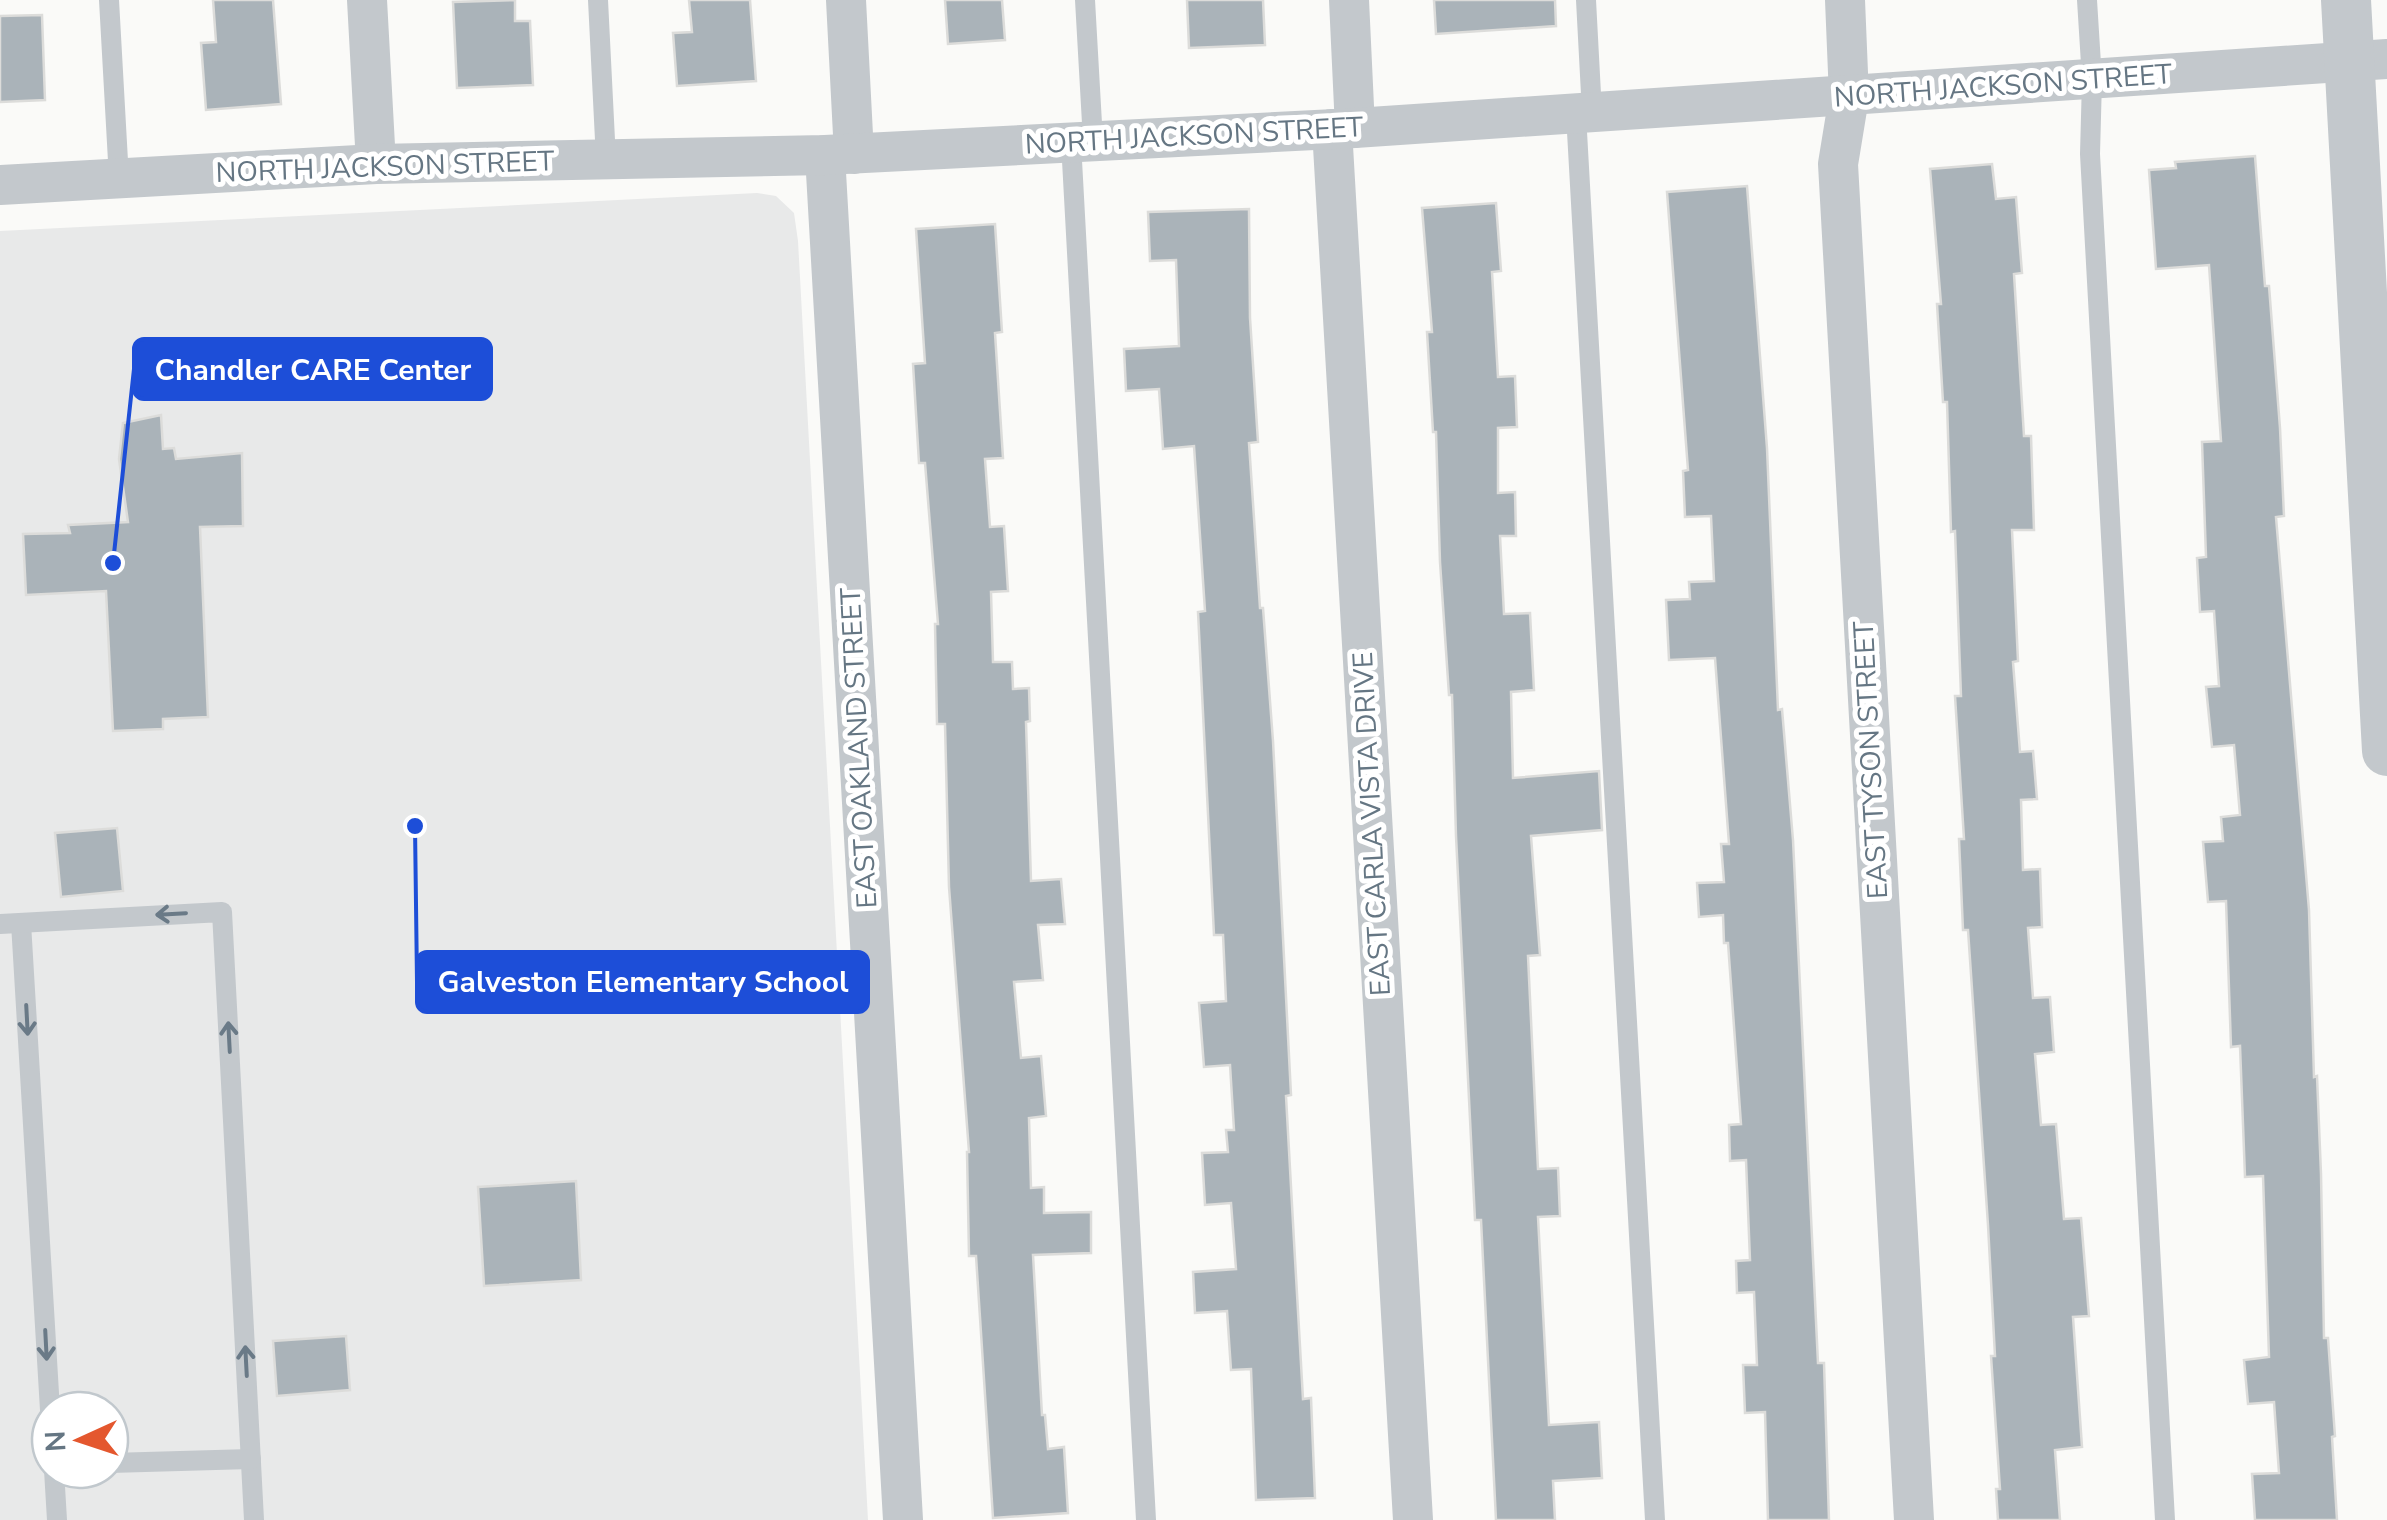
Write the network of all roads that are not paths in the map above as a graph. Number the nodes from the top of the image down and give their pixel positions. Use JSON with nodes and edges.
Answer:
{"nodes":[{"id":1,"x":109,"y":0,"type":"edge"},
{"id":2,"x":367,"y":0,"type":"edge"},
{"id":3,"x":598,"y":0,"type":"edge"},
{"id":4,"x":846,"y":0,"type":"edge"},
{"id":5,"x":1084,"y":0,"type":"edge"},
{"id":6,"x":1349,"y":0,"type":"edge"},
{"id":7,"x":1586,"y":0,"type":"edge"},
{"id":8,"x":1844,"y":0,"type":"edge"},
{"id":9,"x":2087,"y":0,"type":"edge"},
{"id":10,"x":2346,"y":0,"type":"edge"},
{"id":11,"x":2368,"y":60,"type":"edge"},
{"id":12,"x":2092,"y":80,"type":"junction"},
{"id":13,"x":1849,"y":97,"type":"junction"},
{"id":14,"x":1584,"y":113,"type":"junction"},
{"id":15,"x":1344,"y":128,"type":"junction"},
{"id":16,"x":1082,"y":142,"type":"junction"},
{"id":17,"x":839,"y":154,"type":"junction"},
{"id":18,"x":606,"y":160,"type":"junction"},
{"id":19,"x":376,"y":164,"type":"junction"},
{"id":20,"x":119,"y":179,"type":"junction"},
{"id":21,"x":0,"y":186,"type":"edge"},
{"id":22,"x":2387,"y":750,"type":"edge"},
{"id":23,"x":10,"y":923,"type":"edge"},
{"id":24,"x":48,"y":1390,"type":"edge"},
{"id":25,"x":252,"y":1458,"type":"junction"},
{"id":26,"x":130,"y":1462,"type":"edge"},
{"id":27,"x":55,"y":1490,"type":"edge"},
{"id":28,"x":57,"y":1520,"type":"edge"},
{"id":29,"x":254,"y":1520,"type":"edge"},
{"id":30,"x":903,"y":1520,"type":"edge"},
{"id":31,"x":1146,"y":1520,"type":"edge"},
{"id":32,"x":1413,"y":1520,"type":"edge"},
{"id":33,"x":1655,"y":1520,"type":"edge"},
{"id":34,"x":1914,"y":1520,"type":"edge"},
{"id":35,"x":2165,"y":1520,"type":"edge"}],
"edges":[{"from":1,"to":20,"type":"lane"},
{"from":2,"to":19,"type":"street"},
{"from":3,"to":18,"type":"lane"},
{"from":4,"to":17,"type":"street","name":"EAST OAKLAND STREET"},
{"from":5,"to":16,"type":"lane"},
{"from":6,"to":15,"type":"street","name":"EAST CARLA VISTA DRIVE"},
{"from":7,"to":14,"type":"lane"},
{"from":8,"to":13,"type":"street","name":"EAST TYSON STREET"},
{"from":9,"to":12,"type":"lane"},
{"from":10,"to":11,"type":"street"},
{"from":11,"to":12,"type":"street","name":"NORTH JACKSON STREET"},
{"from":11,"to":22,"type":"street"},
{"from":12,"to":13,"type":"street","name":"NORTH JACKSON STREET"},
{"from":12,"to":35,"type":"lane"},
{"from":13,"to":14,"type":"street","name":"NORTH JACKSON STREET"},
{"from":13,"to":34,"type":"street","name":"EAST TYSON STREET"},
{"from":14,"to":15,"type":"street","name":"NORTH JACKSON STREET"},
{"from":14,"to":33,"type":"lane"},
{"from":15,"to":16,"type":"street","name":"NORTH JACKSON STREET"},
{"from":15,"to":32,"type":"street","name":"EAST CARLA VISTA DRIVE"},
{"from":16,"to":17,"type":"street","name":"NORTH JACKSON STREET"},
{"from":16,"to":31,"type":"lane"},
{"from":17,"to":18,"type":"street","name":"NORTH JACKSON STREET"},
{"from":17,"to":30,"type":"street","name":"EAST OAKLAND STREET"},
{"from":18,"to":19,"type":"street","name":"NORTH JACKSON STREET"},
{"from":19,"to":20,"type":"street","name":"NORTH JACKSON STREET"},
{"from":20,"to":21,"type":"street","name":"NORTH JACKSON STREET"},
{"from":23,"to":24,"type":"lane","one_way":true},
{"from":25,"to":23,"type":"lane","one_way":true},
{"from":25,"to":26,"type":"lane"},
{"from":25,"to":29,"type":"lane"},
{"from":27,"to":28,"type":"lane"}]}
